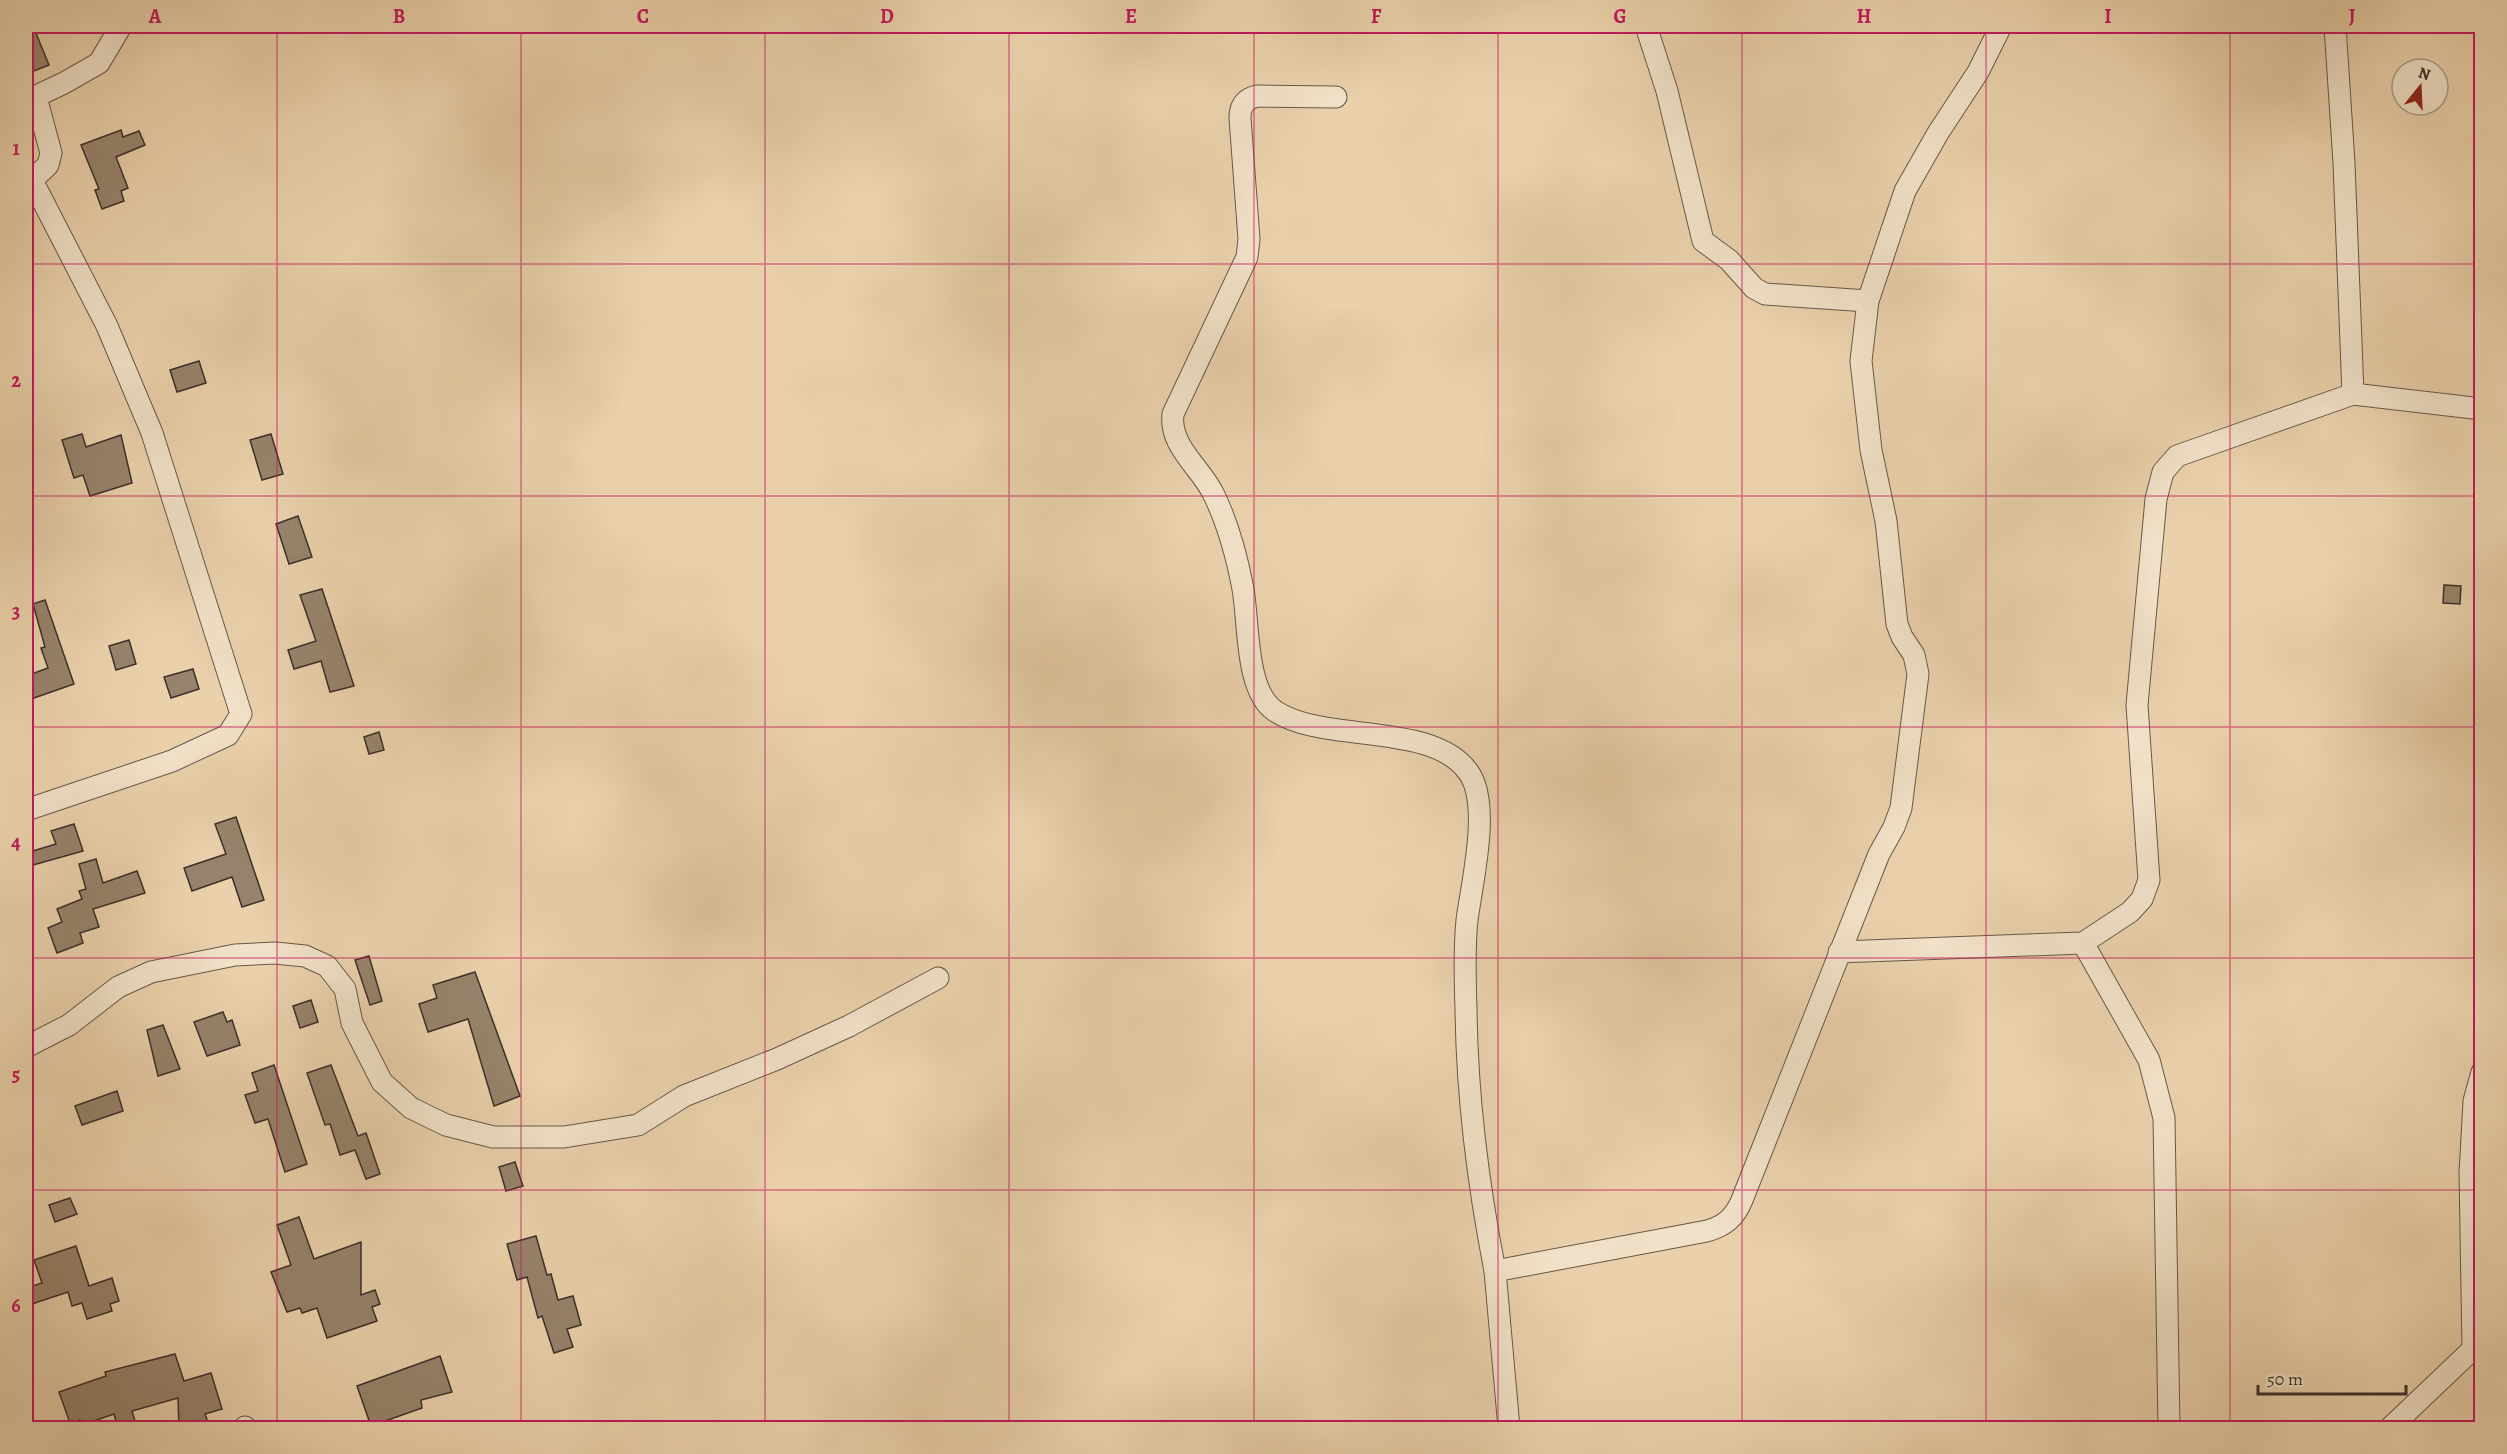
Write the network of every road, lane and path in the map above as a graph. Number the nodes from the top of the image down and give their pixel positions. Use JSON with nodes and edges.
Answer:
{"nodes":[{"id":1,"x":121,"y":26,"type":"edge"},
{"id":2,"x":1646,"y":26,"type":"edge"},
{"id":3,"x":2001,"y":26,"type":"edge"},
{"id":4,"x":2335,"y":26,"type":"edge"},
{"id":5,"x":1336,"y":97,"type":"dead end"},
{"id":6,"x":31,"y":99,"type":"edge"},
{"id":7,"x":1868,"y":301,"type":"junction"},
{"id":8,"x":2353,"y":394,"type":"junction"},
{"id":9,"x":2481,"y":409,"type":"edge"},
{"id":10,"x":26,"y":810,"type":"edge"},
{"id":11,"x":2083,"y":943,"type":"junction"},
{"id":12,"x":1839,"y":952,"type":"junction"},
{"id":13,"x":938,"y":978,"type":"dead end"},
{"id":14,"x":26,"y":1047,"type":"edge"},
{"id":15,"x":2481,"y":1072,"type":"edge"},
{"id":16,"x":1495,"y":1271,"type":"junction"},
{"id":17,"x":2477,"y":1343,"type":"edge"},
{"id":18,"x":1509,"y":1428,"type":"edge"},
{"id":19,"x":2169,"y":1428,"type":"edge"},
{"id":20,"x":2390,"y":1428,"type":"edge"}],
"edges":[{"from":1,"to":6,"type":"street"},
{"from":2,"to":7,"type":"street"},
{"from":3,"to":7,"type":"street"},
{"from":4,"to":8,"type":"street"},
{"from":5,"to":16,"type":"street"},
{"from":6,"to":10,"type":"street"},
{"from":7,"to":12,"type":"street"},
{"from":8,"to":9,"type":"street"},
{"from":8,"to":11,"type":"street"},
{"from":11,"to":12,"type":"street"},
{"from":11,"to":19,"type":"street"},
{"from":12,"to":16,"type":"street"},
{"from":13,"to":14,"type":"street"},
{"from":15,"to":17,"type":"street"},
{"from":16,"to":18,"type":"street"},
{"from":17,"to":20,"type":"street"}]}
